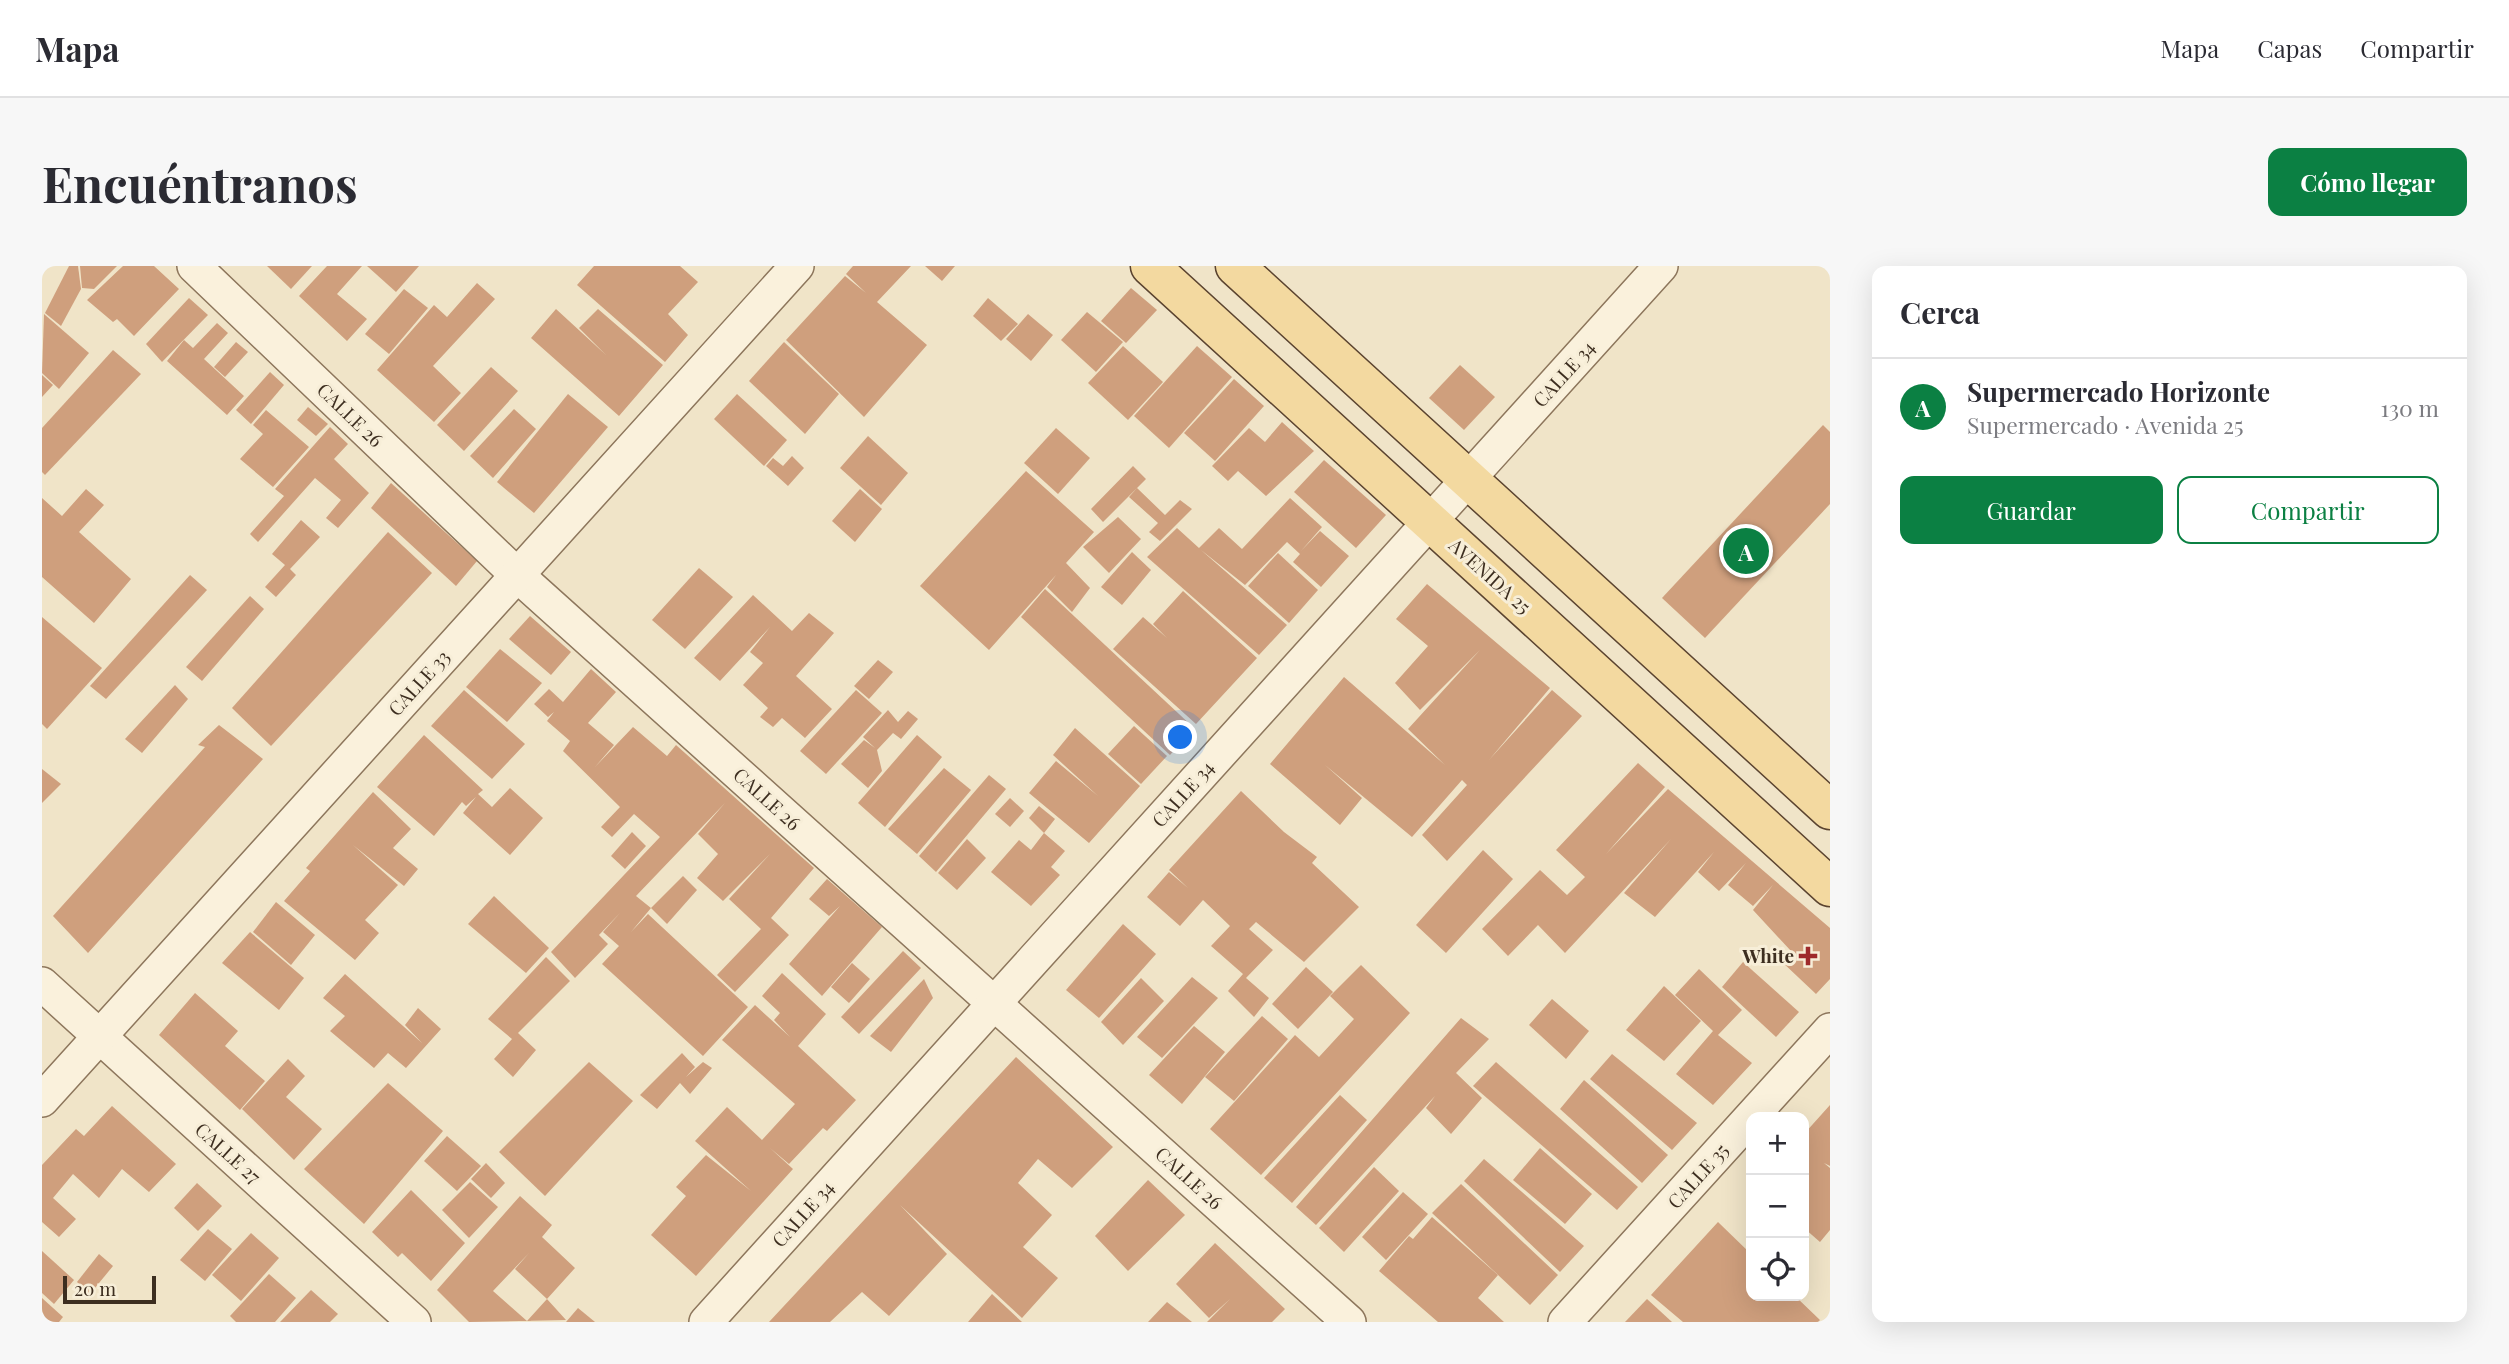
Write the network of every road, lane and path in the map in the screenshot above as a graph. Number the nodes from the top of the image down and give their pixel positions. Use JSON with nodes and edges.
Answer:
{"nodes":[{"id":1,"x":194,"y":266,"type":"edge"},
{"id":2,"x":797,"y":266,"type":"edge"},
{"id":3,"x":1150,"y":266,"type":"edge"},
{"id":4,"x":1235,"y":266,"type":"edge"},
{"id":5,"x":1661,"y":266,"type":"edge"},
{"id":6,"x":1468,"y":479,"type":"junction"},
{"id":7,"x":1430,"y":522,"type":"junction"},
{"id":8,"x":517,"y":575,"type":"junction"},
{"id":9,"x":1830,"y":810,"type":"edge"},
{"id":10,"x":1830,"y":887,"type":"edge"},
{"id":11,"x":42,"y":985,"type":"edge"},
{"id":12,"x":994,"y":1003,"type":"junction"},
{"id":13,"x":1830,"y":1030,"type":"edge"},
{"id":14,"x":100,"y":1037,"type":"junction"},
{"id":15,"x":42,"y":1100,"type":"edge"},
{"id":16,"x":414,"y":1322,"type":"edge"},
{"id":17,"x":706,"y":1322,"type":"edge"},
{"id":18,"x":1349,"y":1322,"type":"edge"},
{"id":19,"x":1565,"y":1322,"type":"edge"}],
"edges":[{"from":1,"to":8,"type":"street","name":"CALLE 26"},
{"from":2,"to":8,"type":"street","name":"CALLE 33"},
{"from":3,"to":7,"type":"main road","name":"AVENIDA 25"},
{"from":4,"to":6,"type":"main road"},
{"from":5,"to":6,"type":"street","name":"CALLE 34"},
{"from":6,"to":7,"type":"street","name":"CALLE 34"},
{"from":6,"to":9,"type":"main road"},
{"from":7,"to":10,"type":"main road","name":"AVENIDA 25"},
{"from":7,"to":12,"type":"street","name":"CALLE 34"},
{"from":8,"to":12,"type":"street","name":"CALLE 26"},
{"from":8,"to":14,"type":"street","name":"CALLE 33"},
{"from":11,"to":14,"type":"street","name":"CALLE 27"},
{"from":12,"to":17,"type":"street","name":"CALLE 34"},
{"from":12,"to":18,"type":"street","name":"CALLE 26"},
{"from":13,"to":19,"type":"street","name":"CALLE 35"},
{"from":14,"to":15,"type":"street","name":"CALLE 33"},
{"from":14,"to":16,"type":"street","name":"CALLE 27"}]}
